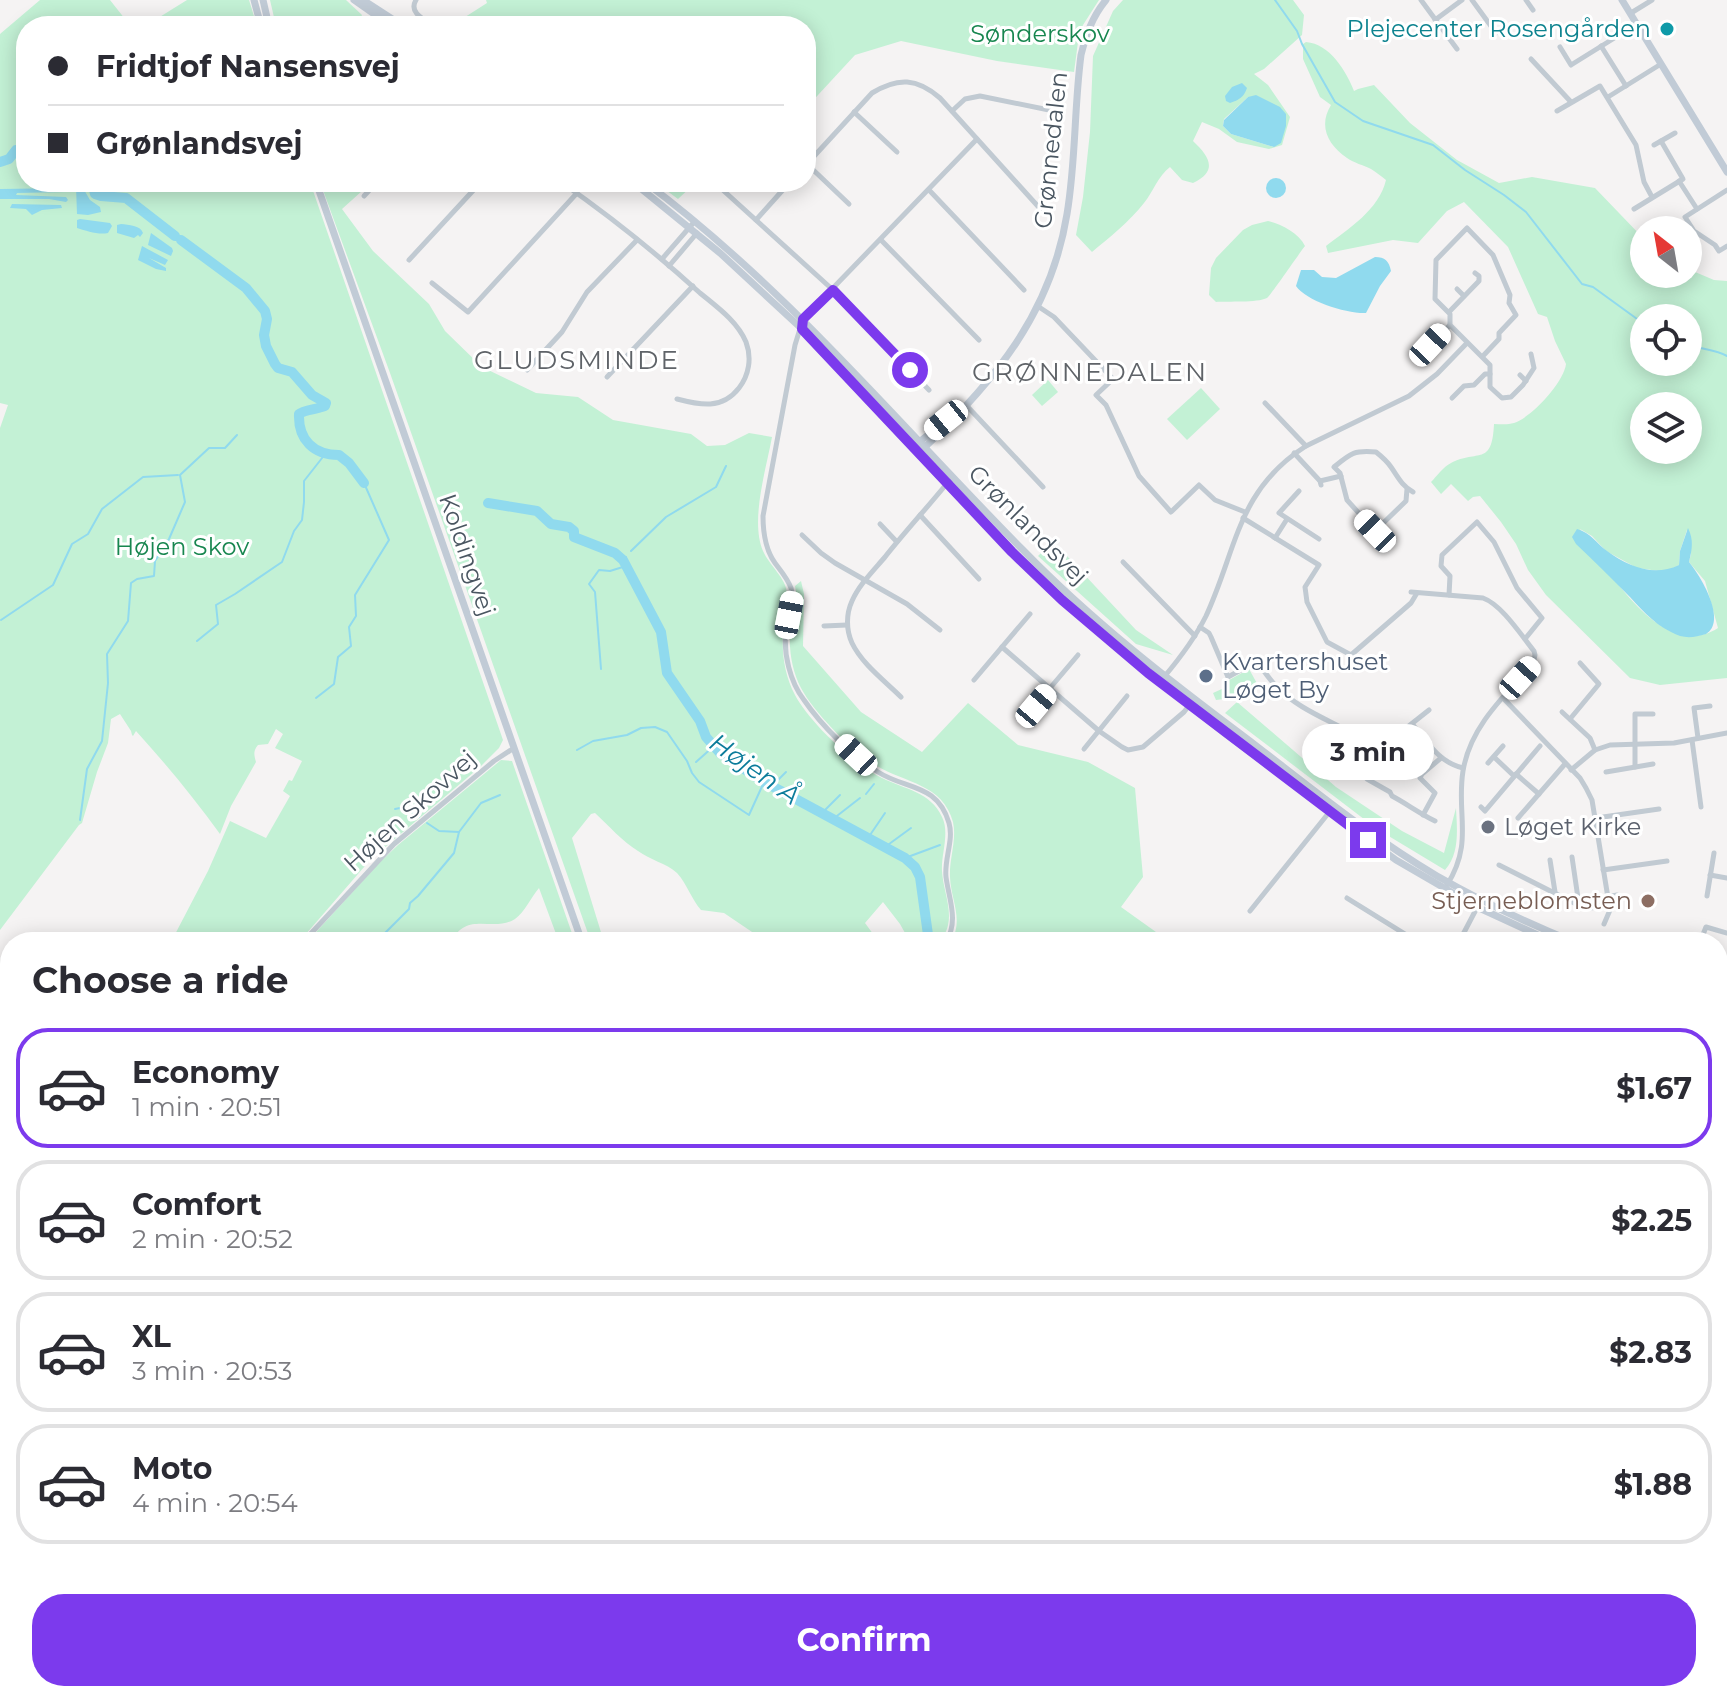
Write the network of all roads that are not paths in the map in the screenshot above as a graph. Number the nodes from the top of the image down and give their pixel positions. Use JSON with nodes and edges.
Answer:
{"nodes":[{"id":1,"x":354,"y":0,"type":"edge"},
{"id":2,"x":363,"y":0,"type":"edge"},
{"id":3,"x":1106,"y":0,"type":"edge"},
{"id":4,"x":1421,"y":0,"type":"edge"},
{"id":5,"x":1462,"y":0,"type":"edge"},
{"id":6,"x":1472,"y":0,"type":"edge"},
{"id":7,"x":1526,"y":0,"type":"edge"},
{"id":8,"x":1622,"y":0,"type":"edge"},
{"id":9,"x":1652,"y":0,"type":"edge"},
{"id":10,"x":1533,"y":10,"type":"dead end"},
{"id":11,"x":1631,"y":13,"type":"junction"},
{"id":12,"x":377,"y":16,"type":"edge"},
{"id":13,"x":388,"y":16,"type":"edge"},
{"id":14,"x":1435,"y":20,"type":"junction"},
{"id":15,"x":1496,"y":33,"type":"dead end"},
{"id":16,"x":1616,"y":37,"type":"dead end"},
{"id":17,"x":1601,"y":46,"type":"junction"},
{"id":18,"x":1560,"y":47,"type":"dead end"},
{"id":19,"x":1457,"y":49,"type":"dead end"},
{"id":20,"x":1531,"y":59,"type":"dead end"},
{"id":21,"x":1661,"y":64,"type":"junction"},
{"id":22,"x":1626,"y":86,"type":"junction"},
{"id":23,"x":1608,"y":97,"type":"junction"},
{"id":24,"x":1571,"y":102,"type":"junction"},
{"id":25,"x":1049,"y":110,"type":"dead end"},
{"id":26,"x":952,"y":111,"type":"junction"},
{"id":27,"x":1557,"y":111,"type":"dead end"},
{"id":28,"x":854,"y":112,"type":"junction"},
{"id":29,"x":1675,"y":133,"type":"dead end"},
{"id":30,"x":977,"y":139,"type":"junction"},
{"id":31,"x":1661,"y":141,"type":"junction"},
{"id":32,"x":1654,"y":145,"type":"dead end"},
{"id":33,"x":897,"y":152,"type":"dead end"},
{"id":34,"x":816,"y":153,"type":"edge"},
{"id":35,"x":1727,"y":153,"type":"edge"},
{"id":36,"x":1719,"y":158,"type":"junction"},
{"id":37,"x":1727,"y":172,"type":"edge"},
{"id":38,"x":816,"y":173,"type":"edge"},
{"id":39,"x":1679,"y":181,"type":"junction"},
{"id":40,"x":929,"y":190,"type":"junction"},
{"id":41,"x":1727,"y":190,"type":"edge"},
{"id":42,"x":319,"y":192,"type":"edge"},
{"id":43,"x":368,"y":192,"type":"edge"},
{"id":44,"x":472,"y":192,"type":"edge"},
{"id":45,"x":647,"y":192,"type":"edge"},
{"id":46,"x":656,"y":192,"type":"edge"},
{"id":47,"x":725,"y":192,"type":"edge"},
{"id":48,"x":781,"y":192,"type":"edge"},
{"id":49,"x":577,"y":193,"type":"joint"},
{"id":50,"x":364,"y":196,"type":"dead end"},
{"id":51,"x":1652,"y":197,"type":"junction"},
{"id":52,"x":849,"y":204,"type":"dead end"},
{"id":53,"x":1634,"y":209,"type":"dead end"},
{"id":54,"x":1697,"y":209,"type":"junction"},
{"id":55,"x":1044,"y":213,"type":"dead end"},
{"id":56,"x":756,"y":220,"type":"junction"},
{"id":57,"x":696,"y":227,"type":"junction"},
{"id":58,"x":637,"y":240,"type":"junction"},
{"id":59,"x":881,"y":240,"type":"junction"},
{"id":60,"x":1727,"y":246,"type":"edge"},
{"id":61,"x":662,"y":259,"type":"junction"},
{"id":62,"x":409,"y":260,"type":"dead end"},
{"id":63,"x":669,"y":266,"type":"junction"},
{"id":64,"x":1475,"y":273,"type":"dead end"},
{"id":65,"x":432,"y":283,"type":"dead end"},
{"id":66,"x":693,"y":286,"type":"junction"},
{"id":67,"x":1457,"y":289,"type":"dead end"},
{"id":68,"x":833,"y":290,"type":"junction"},
{"id":69,"x":1024,"y":290,"type":"dead end"},
{"id":70,"x":1464,"y":296,"type":"junction"},
{"id":71,"x":1039,"y":307,"type":"junction"},
{"id":72,"x":1449,"y":312,"type":"junction"},
{"id":73,"x":803,"y":319,"type":"junction"},
{"id":74,"x":1450,"y":325,"type":"junction"},
{"id":75,"x":802,"y":329,"type":"junction"},
{"id":76,"x":979,"y":340,"type":"dead end"},
{"id":77,"x":1467,"y":343,"type":"junction"},
{"id":78,"x":1531,"y":354,"type":"dead end"},
{"id":79,"x":1482,"y":357,"type":"junction"},
{"id":80,"x":1417,"y":359,"type":"dead end"},
{"id":81,"x":527,"y":370,"type":"dead end"},
{"id":82,"x":1490,"y":374,"type":"junction"},
{"id":83,"x":1520,"y":375,"type":"dead end"},
{"id":84,"x":607,"y":377,"type":"dead end"},
{"id":85,"x":1526,"y":381,"type":"junction"},
{"id":86,"x":929,"y":390,"type":"dead end"},
{"id":87,"x":1452,"y":398,"type":"dead end"},
{"id":88,"x":677,"y":399,"type":"dead end"},
{"id":89,"x":1265,"y":403,"type":"dead end"},
{"id":90,"x":965,"y":406,"type":"junction"},
{"id":91,"x":1306,"y":446,"type":"junction"},
{"id":92,"x":920,"y":447,"type":"junction"},
{"id":93,"x":1294,"y":453,"type":"junction"},
{"id":94,"x":1341,"y":476,"type":"junction"},
{"id":95,"x":950,"y":481,"type":"junction"},
{"id":96,"x":1043,"y":487,"type":"dead end"},
{"id":97,"x":1299,"y":491,"type":"dead end"},
{"id":98,"x":920,"y":515,"type":"junction"},
{"id":99,"x":1244,"y":515,"type":"junction"},
{"id":100,"x":1287,"y":519,"type":"junction"},
{"id":101,"x":880,"y":524,"type":"dead end"},
{"id":102,"x":802,"y":535,"type":"dead end"},
{"id":103,"x":1275,"y":538,"type":"junction"},
{"id":104,"x":1319,"y":539,"type":"dead end"},
{"id":105,"x":897,"y":542,"type":"junction"},
{"id":106,"x":1123,"y":562,"type":"dead end"},
{"id":107,"x":979,"y":579,"type":"dead end"},
{"id":108,"x":865,"y":581,"type":"junction"},
{"id":109,"x":1449,"y":595,"type":"junction"},
{"id":110,"x":1030,"y":614,"type":"dead end"},
{"id":111,"x":847,"y":625,"type":"junction"},
{"id":112,"x":824,"y":626,"type":"dead end"},
{"id":113,"x":1200,"y":627,"type":"junction"},
{"id":114,"x":940,"y":630,"type":"dead end"},
{"id":115,"x":1195,"y":636,"type":"junction"},
{"id":116,"x":1525,"y":639,"type":"junction"},
{"id":117,"x":1002,"y":647,"type":"junction"},
{"id":118,"x":1078,"y":655,"type":"dead end"},
{"id":119,"x":1580,"y":663,"type":"dead end"},
{"id":120,"x":1162,"y":679,"type":"junction"},
{"id":121,"x":974,"y":680,"type":"dead end"},
{"id":122,"x":1051,"y":689,"type":"junction"},
{"id":123,"x":1127,"y":696,"type":"dead end"},
{"id":124,"x":901,"y":697,"type":"dead end"},
{"id":125,"x":1503,"y":698,"type":"junction"},
{"id":126,"x":1192,"y":702,"type":"junction"},
{"id":127,"x":1710,"y":706,"type":"dead end"},
{"id":128,"x":1429,"y":710,"type":"dead end"},
{"id":129,"x":1562,"y":712,"type":"dead end"},
{"id":130,"x":1653,"y":714,"type":"dead end"},
{"id":131,"x":1570,"y":719,"type":"junction"},
{"id":132,"x":1023,"y":720,"type":"dead end"},
{"id":133,"x":1412,"y":724,"type":"junction"},
{"id":134,"x":1099,"y":731,"type":"junction"},
{"id":135,"x":1348,"y":731,"type":"dead end"},
{"id":136,"x":1727,"y":733,"type":"edge"},
{"id":137,"x":1695,"y":739,"type":"junction"},
{"id":138,"x":1634,"y":743,"type":"junction"},
{"id":139,"x":1503,"y":746,"type":"dead end"},
{"id":140,"x":1540,"y":746,"type":"dead end"},
{"id":141,"x":514,"y":748,"type":"junction"},
{"id":142,"x":1084,"y":749,"type":"dead end"},
{"id":143,"x":1595,"y":750,"type":"junction"},
{"id":144,"x":1494,"y":757,"type":"junction"},
{"id":145,"x":1441,"y":758,"type":"junction"},
{"id":146,"x":1488,"y":763,"type":"dead end"},
{"id":147,"x":1565,"y":764,"type":"junction"},
{"id":148,"x":1653,"y":764,"type":"dead end"},
{"id":149,"x":1635,"y":767,"type":"junction"},
{"id":150,"x":1463,"y":768,"type":"junction"},
{"id":151,"x":1571,"y":770,"type":"junction"},
{"id":152,"x":1606,"y":772,"type":"dead end"},
{"id":153,"x":1515,"y":775,"type":"junction"},
{"id":154,"x":1539,"y":794,"type":"junction"},
{"id":155,"x":1481,"y":807,"type":"dead end"},
{"id":156,"x":1701,"y":807,"type":"dead end"},
{"id":157,"x":1332,"y":809,"type":"junction"},
{"id":158,"x":1659,"y":809,"type":"dead end"},
{"id":159,"x":1423,"y":815,"type":"junction"},
{"id":160,"x":1518,"y":818,"type":"dead end"},
{"id":161,"x":1596,"y":818,"type":"junction"},
{"id":162,"x":1435,"y":821,"type":"dead end"},
{"id":163,"x":1714,"y":853,"type":"dead end"},
{"id":164,"x":1572,"y":857,"type":"dead end"},
{"id":165,"x":1550,"y":860,"type":"dead end"},
{"id":166,"x":1667,"y":861,"type":"dead end"},
{"id":167,"x":1499,"y":865,"type":"dead end"},
{"id":168,"x":1603,"y":870,"type":"junction"},
{"id":169,"x":1710,"y":875,"type":"junction"},
{"id":170,"x":1727,"y":878,"type":"edge"},
{"id":171,"x":1447,"y":886,"type":"junction"},
{"id":172,"x":1555,"y":893,"type":"junction"},
{"id":173,"x":1617,"y":895,"type":"dead end"},
{"id":174,"x":1707,"y":896,"type":"dead end"},
{"id":175,"x":1347,"y":898,"type":"dead end"},
{"id":176,"x":1608,"y":900,"type":"junction"},
{"id":177,"x":1479,"y":903,"type":"junction"},
{"id":178,"x":1580,"y":906,"type":"junction"},
{"id":179,"x":1250,"y":911,"type":"dead end"},
{"id":180,"x":1604,"y":924,"type":"dead end"},
{"id":181,"x":312,"y":932,"type":"edge"},
{"id":182,"x":578,"y":932,"type":"edge"},
{"id":183,"x":950,"y":932,"type":"edge"},
{"id":184,"x":1402,"y":932,"type":"edge"},
{"id":185,"x":1464,"y":932,"type":"edge"},
{"id":186,"x":1534,"y":932,"type":"edge"},
{"id":187,"x":1550,"y":932,"type":"edge"},
{"id":188,"x":1704,"y":932,"type":"edge"},
{"id":189,"x":1724,"y":932,"type":"edge"}],
"edges":[{"from":1,"to":12,"type":"street"},
{"from":2,"to":13,"type":"street"},
{"from":3,"to":71,"type":"street","name":"Grønnedalen"},
{"from":4,"to":14,"type":"street"},
{"from":5,"to":14,"type":"street"},
{"from":6,"to":15,"type":"street"},
{"from":7,"to":10,"type":"street"},
{"from":8,"to":11,"type":"street"},
{"from":9,"to":11,"type":"street"},
{"from":11,"to":21,"type":"street"},
{"from":14,"to":19,"type":"street"},
{"from":16,"to":17,"type":"street"},
{"from":17,"to":18,"type":"street"},
{"from":17,"to":22,"type":"street"},
{"from":20,"to":24,"type":"street"},
{"from":21,"to":22,"type":"street"},
{"from":21,"to":36,"type":"street"},
{"from":22,"to":23,"type":"street"},
{"from":23,"to":24,"type":"street"},
{"from":23,"to":51,"type":"street"},
{"from":24,"to":27,"type":"street"},
{"from":25,"to":26,"type":"street"},
{"from":26,"to":28,"type":"street"},
{"from":26,"to":30,"type":"street"},
{"from":28,"to":33,"type":"street"},
{"from":28,"to":34,"type":"street"},
{"from":29,"to":31,"type":"street"},
{"from":30,"to":40,"type":"street"},
{"from":30,"to":55,"type":"street"},
{"from":31,"to":32,"type":"street"},
{"from":31,"to":39,"type":"street"},
{"from":35,"to":36,"type":"street"},
{"from":36,"to":37,"type":"street"},
{"from":38,"to":52,"type":"street"},
{"from":39,"to":51,"type":"street"},
{"from":39,"to":54,"type":"street"},
{"from":40,"to":59,"type":"street"},
{"from":40,"to":69,"type":"street"},
{"from":41,"to":54,"type":"street"},
{"from":42,"to":141,"type":"street","name":"Koldingvej"},
{"from":43,"to":50,"type":"street"},
{"from":44,"to":62,"type":"street"},
{"from":45,"to":57,"type":"street","name":"Grønlandsvej"},
{"from":46,"to":57,"type":"street","name":"Grønlandsvej"},
{"from":47,"to":56,"type":"street"},
{"from":48,"to":56,"type":"street"},
{"from":49,"to":58,"type":"street"},
{"from":49,"to":65,"type":"street"},
{"from":51,"to":53,"type":"street"},
{"from":54,"to":60,"type":"street"},
{"from":56,"to":68,"type":"street"},
{"from":57,"to":61,"type":"street"},
{"from":57,"to":63,"type":"street"},
{"from":57,"to":73,"type":"street","name":"Grønlandsvej"},
{"from":57,"to":75,"type":"street","name":"Grønlandsvej"},
{"from":58,"to":61,"type":"street"},
{"from":58,"to":81,"type":"street"},
{"from":59,"to":68,"type":"street"},
{"from":59,"to":76,"type":"street"},
{"from":61,"to":63,"type":"street"},
{"from":63,"to":66,"type":"street"},
{"from":64,"to":70,"type":"street"},
{"from":66,"to":84,"type":"street"},
{"from":66,"to":88,"type":"street"},
{"from":67,"to":70,"type":"street"},
{"from":68,"to":73,"type":"street"},
{"from":68,"to":86,"type":"street"},
{"from":70,"to":72,"type":"street"},
{"from":71,"to":90,"type":"street","name":"Grønnedalen"},
{"from":71,"to":99,"type":"street"},
{"from":72,"to":74,"type":"street"},
{"from":72,"to":79,"type":"street"},
{"from":73,"to":75,"type":"street"},
{"from":73,"to":92,"type":"street","name":"Grønlandsvej"},
{"from":74,"to":77,"type":"street"},
{"from":74,"to":80,"type":"street"},
{"from":75,"to":92,"type":"street","name":"Grønlandsvej"},
{"from":75,"to":183,"type":"street"},
{"from":77,"to":79,"type":"street"},
{"from":77,"to":91,"type":"street"},
{"from":78,"to":85,"type":"street"},
{"from":79,"to":82,"type":"street"},
{"from":82,"to":85,"type":"street"},
{"from":82,"to":87,"type":"street"},
{"from":83,"to":85,"type":"street"},
{"from":89,"to":91,"type":"street"},
{"from":90,"to":92,"type":"street","name":"Grønnedalen"},
{"from":90,"to":96,"type":"street"},
{"from":91,"to":93,"type":"street"},
{"from":92,"to":95,"type":"street","name":"Grønlandsvej"},
{"from":93,"to":94,"type":"street"},
{"from":93,"to":99,"type":"street"},
{"from":94,"to":94,"type":"street"},
{"from":95,"to":98,"type":"street"},
{"from":95,"to":120,"type":"street","name":"Grønlandsvej"},
{"from":97,"to":100,"type":"street"},
{"from":98,"to":105,"type":"street"},
{"from":98,"to":107,"type":"street"},
{"from":99,"to":103,"type":"street"},
{"from":99,"to":113,"type":"street"},
{"from":100,"to":103,"type":"street"},
{"from":100,"to":104,"type":"street"},
{"from":101,"to":105,"type":"street"},
{"from":102,"to":108,"type":"street"},
{"from":103,"to":109,"type":"street"},
{"from":105,"to":108,"type":"street"},
{"from":106,"to":115,"type":"street"},
{"from":108,"to":111,"type":"street"},
{"from":108,"to":114,"type":"street"},
{"from":109,"to":116,"type":"street"},
{"from":109,"to":116,"type":"street"},
{"from":110,"to":117,"type":"street"},
{"from":111,"to":112,"type":"street"},
{"from":111,"to":124,"type":"street"},
{"from":113,"to":115,"type":"street"},
{"from":113,"to":135,"type":"street"},
{"from":115,"to":120,"type":"street"},
{"from":116,"to":125,"type":"street"},
{"from":117,"to":121,"type":"street"},
{"from":117,"to":122,"type":"street"},
{"from":118,"to":122,"type":"street"},
{"from":119,"to":131,"type":"street"},
{"from":120,"to":126,"type":"street","name":"Grønlandsvej"},
{"from":122,"to":132,"type":"street"},
{"from":122,"to":134,"type":"street"},
{"from":123,"to":134,"type":"street"},
{"from":125,"to":147,"type":"street"},
{"from":125,"to":150,"type":"street"},
{"from":126,"to":134,"type":"street"},
{"from":126,"to":157,"type":"street","name":"Grønlandsvej"},
{"from":127,"to":137,"type":"street"},
{"from":128,"to":133,"type":"street"},
{"from":129,"to":131,"type":"street"},
{"from":130,"to":138,"type":"street"},
{"from":131,"to":143,"type":"street"},
{"from":133,"to":145,"type":"street"},
{"from":133,"to":159,"type":"street"},
{"from":134,"to":142,"type":"street"},
{"from":136,"to":137,"type":"street"},
{"from":137,"to":138,"type":"street"},
{"from":137,"to":156,"type":"street"},
{"from":138,"to":143,"type":"street"},
{"from":138,"to":149,"type":"street"},
{"from":139,"to":144,"type":"street"},
{"from":140,"to":153,"type":"street"},
{"from":141,"to":181,"type":"street","name":"Højen Skovvej"},
{"from":141,"to":182,"type":"street","name":"Koldingvej"},
{"from":143,"to":151,"type":"street"},
{"from":144,"to":146,"type":"street"},
{"from":144,"to":153,"type":"street"},
{"from":145,"to":150,"type":"street"},
{"from":145,"to":159,"type":"street"},
{"from":147,"to":151,"type":"street"},
{"from":147,"to":154,"type":"street"},
{"from":148,"to":149,"type":"street"},
{"from":149,"to":152,"type":"street"},
{"from":150,"to":171,"type":"street"},
{"from":151,"to":161,"type":"street"},
{"from":153,"to":154,"type":"street"},
{"from":153,"to":155,"type":"street"},
{"from":154,"to":160,"type":"street"},
{"from":157,"to":171,"type":"street","name":"Grønlandsvej"},
{"from":157,"to":179,"type":"street"},
{"from":158,"to":161,"type":"street"},
{"from":159,"to":162,"type":"street"},
{"from":161,"to":168,"type":"street"},
{"from":163,"to":169,"type":"street"},
{"from":164,"to":178,"type":"street"},
{"from":165,"to":172,"type":"street"},
{"from":166,"to":168,"type":"street"},
{"from":167,"to":172,"type":"street"},
{"from":168,"to":176,"type":"street"},
{"from":169,"to":170,"type":"street"},
{"from":169,"to":174,"type":"street"},
{"from":171,"to":177,"type":"street","name":"Grønlandsvej"},
{"from":172,"to":178,"type":"street"},
{"from":173,"to":176,"type":"street"},
{"from":175,"to":184,"type":"street"},
{"from":176,"to":178,"type":"street"},
{"from":176,"to":180,"type":"street"},
{"from":177,"to":185,"type":"street"},
{"from":177,"to":186,"type":"street","name":"Grønlandsvej"},
{"from":177,"to":187,"type":"street","name":"Grønlandsvej"},
{"from":188,"to":189,"type":"street"}]}
